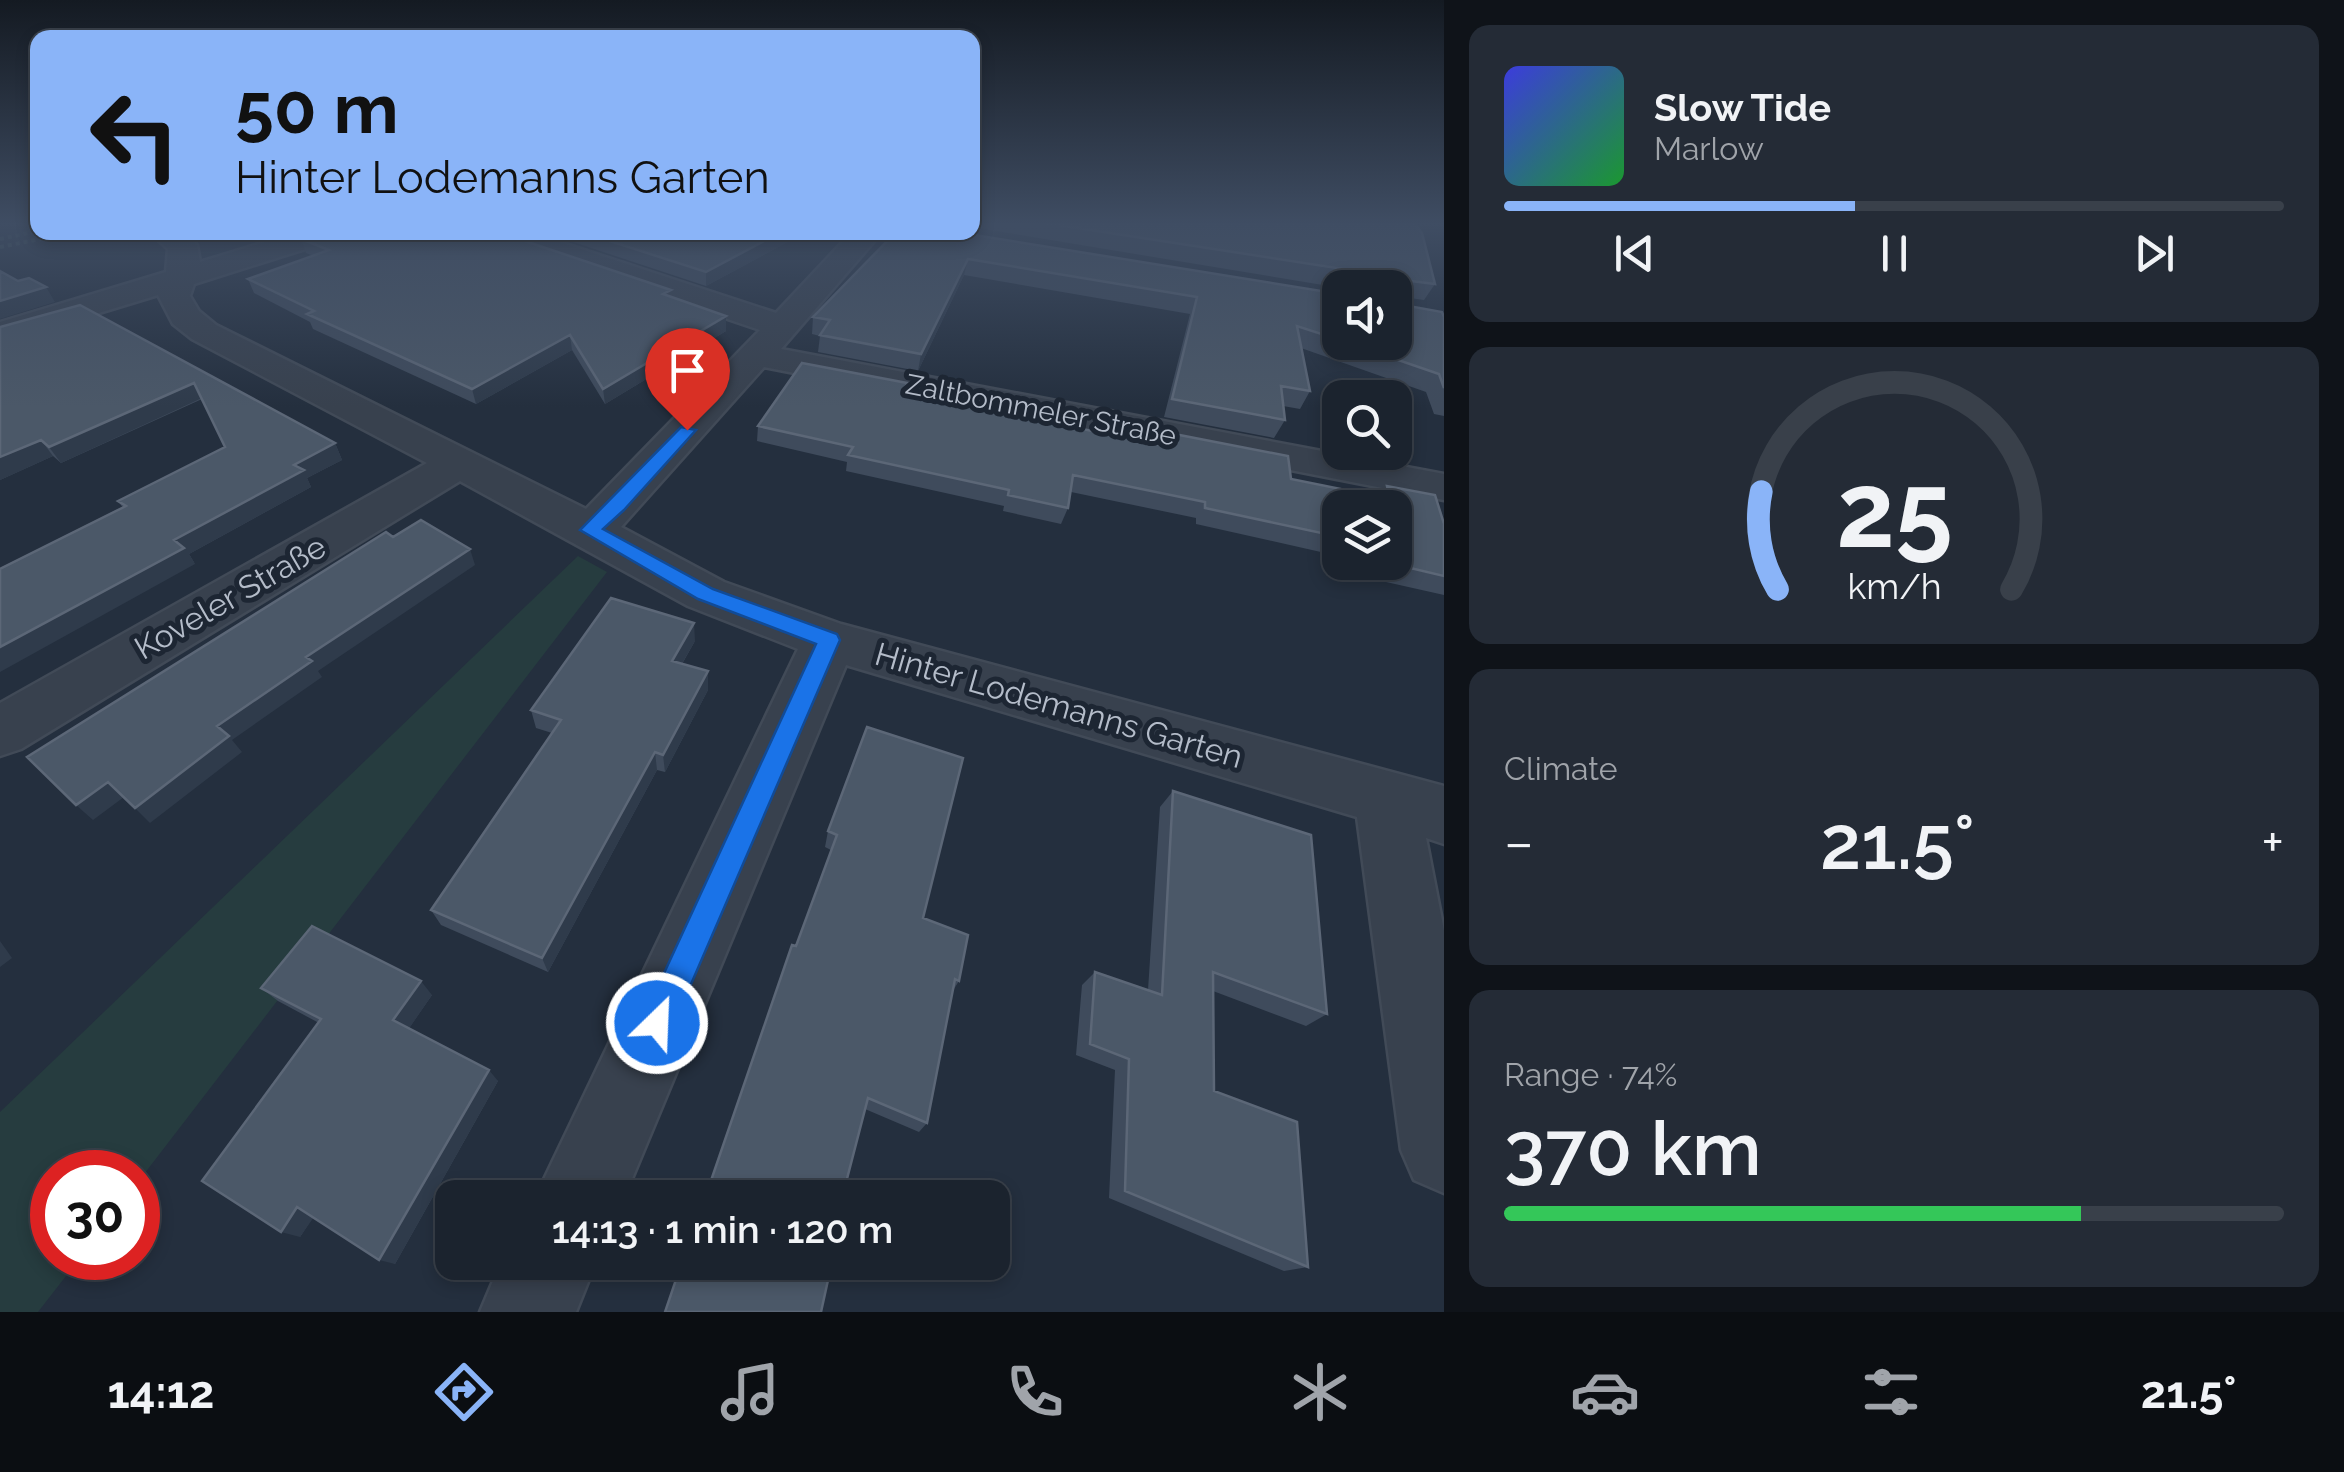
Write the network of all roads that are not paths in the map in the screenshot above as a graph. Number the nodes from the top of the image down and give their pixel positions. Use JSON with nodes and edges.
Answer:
{"nodes":[{"id":1,"x":159,"y":284,"type":"edge"},
{"id":2,"x":179,"y":284,"type":"edge"},
{"id":3,"x":628,"y":284,"type":"edge"},
{"id":4,"x":821,"y":284,"type":"edge"},
{"id":5,"x":0,"y":333,"type":"edge"},
{"id":6,"x":769,"y":341,"type":"junction"},
{"id":7,"x":459,"y":463,"type":"junction"},
{"id":8,"x":1444,"y":487,"type":"edge"},
{"id":9,"x":590,"y":530,"type":"junction"},
{"id":10,"x":829,"y":640,"type":"junction"},
{"id":11,"x":0,"y":732,"type":"edge"},
{"id":12,"x":1415,"y":807,"type":"edge"},
{"id":13,"x":1444,"y":1150,"type":"edge"},
{"id":14,"x":587,"y":1180,"type":"edge"},
{"id":15,"x":542,"y":1280,"type":"edge"},
{"id":16,"x":528,"y":1312,"type":"edge"}],
"edges":[{"from":1,"to":5,"type":"street"},
{"from":2,"to":7,"type":"street","name":"Hinter Lodemanns Garten"},
{"from":3,"to":6,"type":"street","name":"Zaltbommeler Straße"},
{"from":4,"to":6,"type":"street"},
{"from":6,"to":8,"type":"street","name":"Zaltbommeler Straße"},
{"from":6,"to":9,"type":"street"},
{"from":7,"to":9,"type":"street","name":"Hinter Lodemanns Garten"},
{"from":7,"to":11,"type":"street","name":"Koveler Straße"},
{"from":9,"to":10,"type":"street","name":"Hinter Lodemanns Garten"},
{"from":10,"to":12,"type":"street","name":"Hinter Lodemanns Garten"},
{"from":10,"to":14,"type":"street"},
{"from":12,"to":13,"type":"street"},
{"from":15,"to":16,"type":"street"}]}
